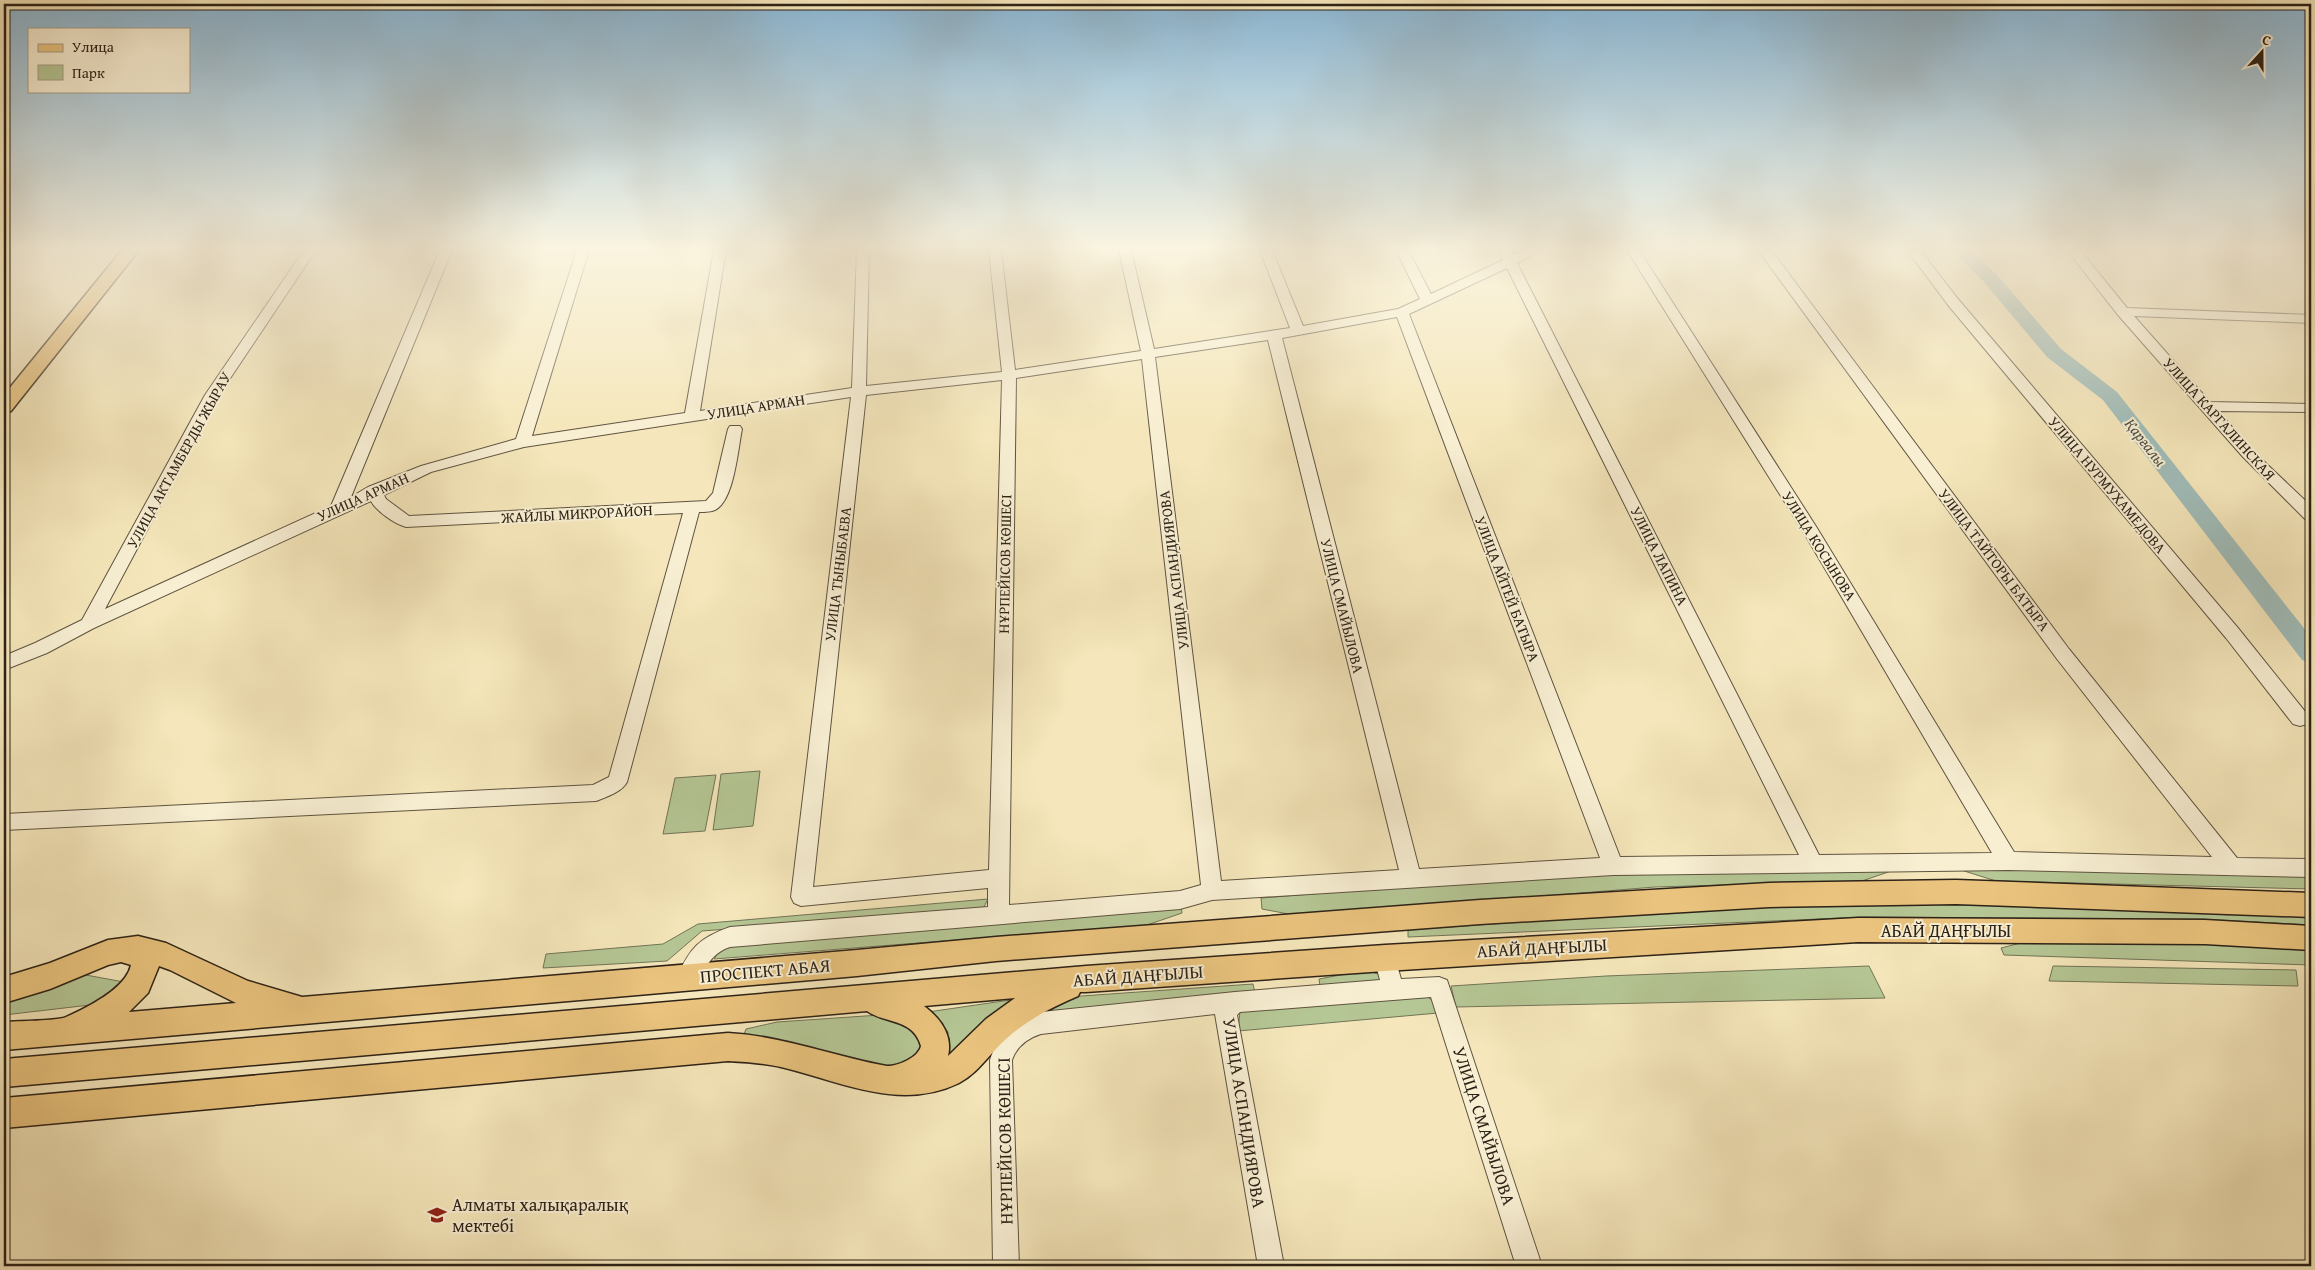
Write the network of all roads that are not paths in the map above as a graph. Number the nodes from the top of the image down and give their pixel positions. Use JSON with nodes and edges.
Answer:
{"nodes":[{"id":1,"x":83,"y":309,"type":"edge"},
{"id":2,"x":270,"y":309,"type":"edge"},
{"id":3,"x":421,"y":309,"type":"edge"},
{"id":4,"x":565,"y":309,"type":"edge"},
{"id":5,"x":710,"y":309,"type":"edge"},
{"id":6,"x":861,"y":309,"type":"edge"},
{"id":7,"x":1002,"y":309,"type":"edge"},
{"id":8,"x":1138,"y":309,"type":"edge"},
{"id":9,"x":1289,"y":309,"type":"edge"},
{"id":10,"x":1408,"y":309,"type":"edge"},
{"id":11,"x":1535,"y":309,"type":"edge"},
{"id":12,"x":1670,"y":309,"type":"edge"},
{"id":13,"x":1808,"y":309,"type":"edge"},
{"id":14,"x":1959,"y":309,"type":"edge"},
{"id":15,"x":2121,"y":309,"type":"edge"},
{"id":16,"x":1402,"y":312,"type":"junction"},
{"id":17,"x":2123,"y":312,"type":"junction"},
{"id":18,"x":2311,"y":319,"type":"edge"},
{"id":19,"x":1298,"y":331,"type":"junction"},
{"id":20,"x":1274,"y":336,"type":"junction"},
{"id":21,"x":1148,"y":353,"type":"junction"},
{"id":22,"x":1009,"y":375,"type":"junction"},
{"id":23,"x":859,"y":391,"type":"junction"},
{"id":24,"x":2207,"y":406,"type":"junction"},
{"id":25,"x":4,"y":407,"type":"edge"},
{"id":26,"x":2311,"y":408,"type":"edge"},
{"id":27,"x":692,"y":417,"type":"junction"},
{"id":28,"x":735,"y":429,"type":"dead end"},
{"id":29,"x":524,"y":442,"type":"junction"},
{"id":30,"x":374,"y":491,"type":"junction"},
{"id":31,"x":339,"y":507,"type":"junction"},
{"id":32,"x":692,"y":508,"type":"junction"},
{"id":33,"x":2311,"y":515,"type":"edge"},
{"id":34,"x":88,"y":624,"type":"junction"},
{"id":35,"x":4,"y":663,"type":"edge"},
{"id":36,"x":2300,"y":720,"type":"dead end"},
{"id":37,"x":4,"y":822,"type":"edge"},
{"id":38,"x":2004,"y":853,"type":"junction"},
{"id":39,"x":1813,"y":862,"type":"junction"},
{"id":40,"x":2230,"y":864,"type":"junction"},
{"id":41,"x":1613,"y":866,"type":"junction"},
{"id":42,"x":2311,"y":868,"type":"edge"},
{"id":43,"x":1410,"y":877,"type":"junction"},
{"id":44,"x":999,"y":878,"type":"junction"},
{"id":45,"x":1212,"y":891,"type":"junction"},
{"id":46,"x":2311,"y":905,"type":"edge"},
{"id":47,"x":998,"y":913,"type":"junction"},
{"id":48,"x":2311,"y":938,"type":"edge"},
{"id":49,"x":122,"y":949,"type":"junction"},
{"id":50,"x":1386,"y":958,"type":"junction"},
{"id":51,"x":688,"y":977,"type":"junction"},
{"id":52,"x":1086,"y":979,"type":"junction"},
{"id":53,"x":1439,"y":987,"type":"joint"},
{"id":54,"x":1393,"y":989,"type":"junction"},
{"id":55,"x":4,"y":990,"type":"edge"},
{"id":56,"x":845,"y":1000,"type":"junction"},
{"id":57,"x":1236,"y":1002,"type":"junction"},
{"id":58,"x":310,"y":1010,"type":"junction"},
{"id":59,"x":62,"y":1032,"type":"junction"},
{"id":60,"x":4,"y":1036,"type":"edge"},
{"id":61,"x":4,"y":1073,"type":"edge"},
{"id":62,"x":890,"y":1080,"type":"junction"},
{"id":63,"x":4,"y":1112,"type":"edge"},
{"id":64,"x":1006,"y":1266,"type":"edge"},
{"id":65,"x":1271,"y":1266,"type":"edge"},
{"id":66,"x":1529,"y":1266,"type":"edge"}],
"edges":[{"from":1,"to":25,"type":"main road"},
{"from":2,"to":34,"type":"street","name":"УЛИЦА АКТАМБЕРДЫ ЖЫРАУ"},
{"from":3,"to":31,"type":"street"},
{"from":4,"to":29,"type":"street"},
{"from":5,"to":27,"type":"street"},
{"from":6,"to":23,"type":"street","name":"УЛИЦА ТЫНЫБАЕВА"},
{"from":7,"to":22,"type":"street","name":"НҰРПЕЙІСОВ КӨШЕСІ"},
{"from":8,"to":21,"type":"street","name":"УЛИЦА АСПАНДИЯРОВА"},
{"from":9,"to":19,"type":"street"},
{"from":10,"to":16,"type":"street","name":"УЛИЦА АРМАН"},
{"from":11,"to":39,"type":"street","name":"УЛИЦА ЛАПИНА"},
{"from":12,"to":38,"type":"street","name":"УЛИЦА КОСЫНОВА"},
{"from":13,"to":40,"type":"street","name":"УЛИЦА ТАЙТОРЫ БАТЫРА"},
{"from":14,"to":36,"type":"street","name":"УЛИЦА НУРМУХАМЕДОВА"},
{"from":15,"to":17,"type":"street","name":"УЛИЦА КАРГАЛИНСКАЯ"},
{"from":16,"to":19,"type":"street","name":"УЛИЦА АРМАН"},
{"from":16,"to":41,"type":"street","name":"УЛИЦА АЙТЕЙ БАТЫРА"},
{"from":17,"to":18,"type":"street"},
{"from":17,"to":24,"type":"street","name":"УЛИЦА КАРГАЛИНСКАЯ"},
{"from":19,"to":20,"type":"street","name":"УЛИЦА АРМАН"},
{"from":20,"to":21,"type":"street","name":"УЛИЦА АРМАН"},
{"from":20,"to":43,"type":"street","name":"УЛИЦА СМАЙЫЛОВА"},
{"from":21,"to":22,"type":"street","name":"УЛИЦА АРМАН"},
{"from":21,"to":45,"type":"street","name":"УЛИЦА АСПАНДИЯРОВА"},
{"from":22,"to":23,"type":"street","name":"УЛИЦА АРМАН"},
{"from":22,"to":44,"type":"street","name":"НҰРПЕЙІСОВ КӨШЕСІ"},
{"from":23,"to":27,"type":"street","name":"УЛИЦА АРМАН"},
{"from":23,"to":44,"type":"street","name":"УЛИЦА ТЫНЫБАЕВА"},
{"from":24,"to":26,"type":"street"},
{"from":24,"to":33,"type":"street","name":"УЛИЦА КАРГАЛИНСКАЯ"},
{"from":27,"to":29,"type":"street","name":"УЛИЦА АРМАН"},
{"from":28,"to":32,"type":"street","name":"ЖАЙЛЫ МИКРОРАЙОН"},
{"from":29,"to":30,"type":"street","name":"УЛИЦА АРМАН"},
{"from":30,"to":31,"type":"street","name":"УЛИЦА АРМАН"},
{"from":30,"to":32,"type":"street","name":"ЖАЙЛЫ МИКРОРАЙОН"},
{"from":31,"to":34,"type":"street","name":"УЛИЦА АРМАН"},
{"from":32,"to":37,"type":"street"},
{"from":34,"to":35,"type":"street","name":"УЛИЦА АРМАН"},
{"from":38,"to":39,"type":"street"},
{"from":38,"to":40,"type":"street"},
{"from":39,"to":41,"type":"street"},
{"from":40,"to":42,"type":"street"},
{"from":41,"to":43,"type":"street"},
{"from":43,"to":45,"type":"street"},
{"from":44,"to":47,"type":"street","name":"НҰРПЕЙІСОВ КӨШЕСІ"},
{"from":45,"to":47,"type":"street"},
{"from":46,"to":51,"type":"main road","name":"ПРОСПЕКТ АБАЯ"},
{"from":47,"to":51,"type":"street"},
{"from":48,"to":50,"type":"main road","name":"АБАЙ ДАҢҒЫЛЫ"},
{"from":49,"to":55,"type":"main road"},
{"from":49,"to":58,"type":"main road"},
{"from":49,"to":59,"type":"main road"},
{"from":50,"to":52,"type":"main road","name":"АБАЙ ДАҢҒЫЛЫ"},
{"from":50,"to":54,"type":"street"},
{"from":51,"to":58,"type":"main road","name":"ПРОСПЕКТ АБАЯ"},
{"from":52,"to":56,"type":"main road","name":"АБАЙ ДАҢҒЫЛЫ"},
{"from":52,"to":62,"type":"main road"},
{"from":53,"to":54,"type":"street","name":"УЛИЦА АСПАНДИЯРОВА"},
{"from":53,"to":66,"type":"street","name":"УЛИЦА СМАЙЫЛОВА"},
{"from":54,"to":57,"type":"street","name":"УЛИЦА АСПАНДИЯРОВА"},
{"from":56,"to":61,"type":"main road","name":"АБАЙ ДАҢҒЫЛЫ"},
{"from":56,"to":62,"type":"main road"},
{"from":57,"to":64,"type":"street","name":"НҰРПЕЙІСОВ КӨШЕСІ"},
{"from":57,"to":65,"type":"street","name":"УЛИЦА АСПАНДИЯРОВА"},
{"from":58,"to":59,"type":"main road","name":"ПРОСПЕКТ АБАЯ"},
{"from":59,"to":60,"type":"main road","name":"ПРОСПЕКТ АБАЯ"},
{"from":62,"to":63,"type":"main road"}]}
